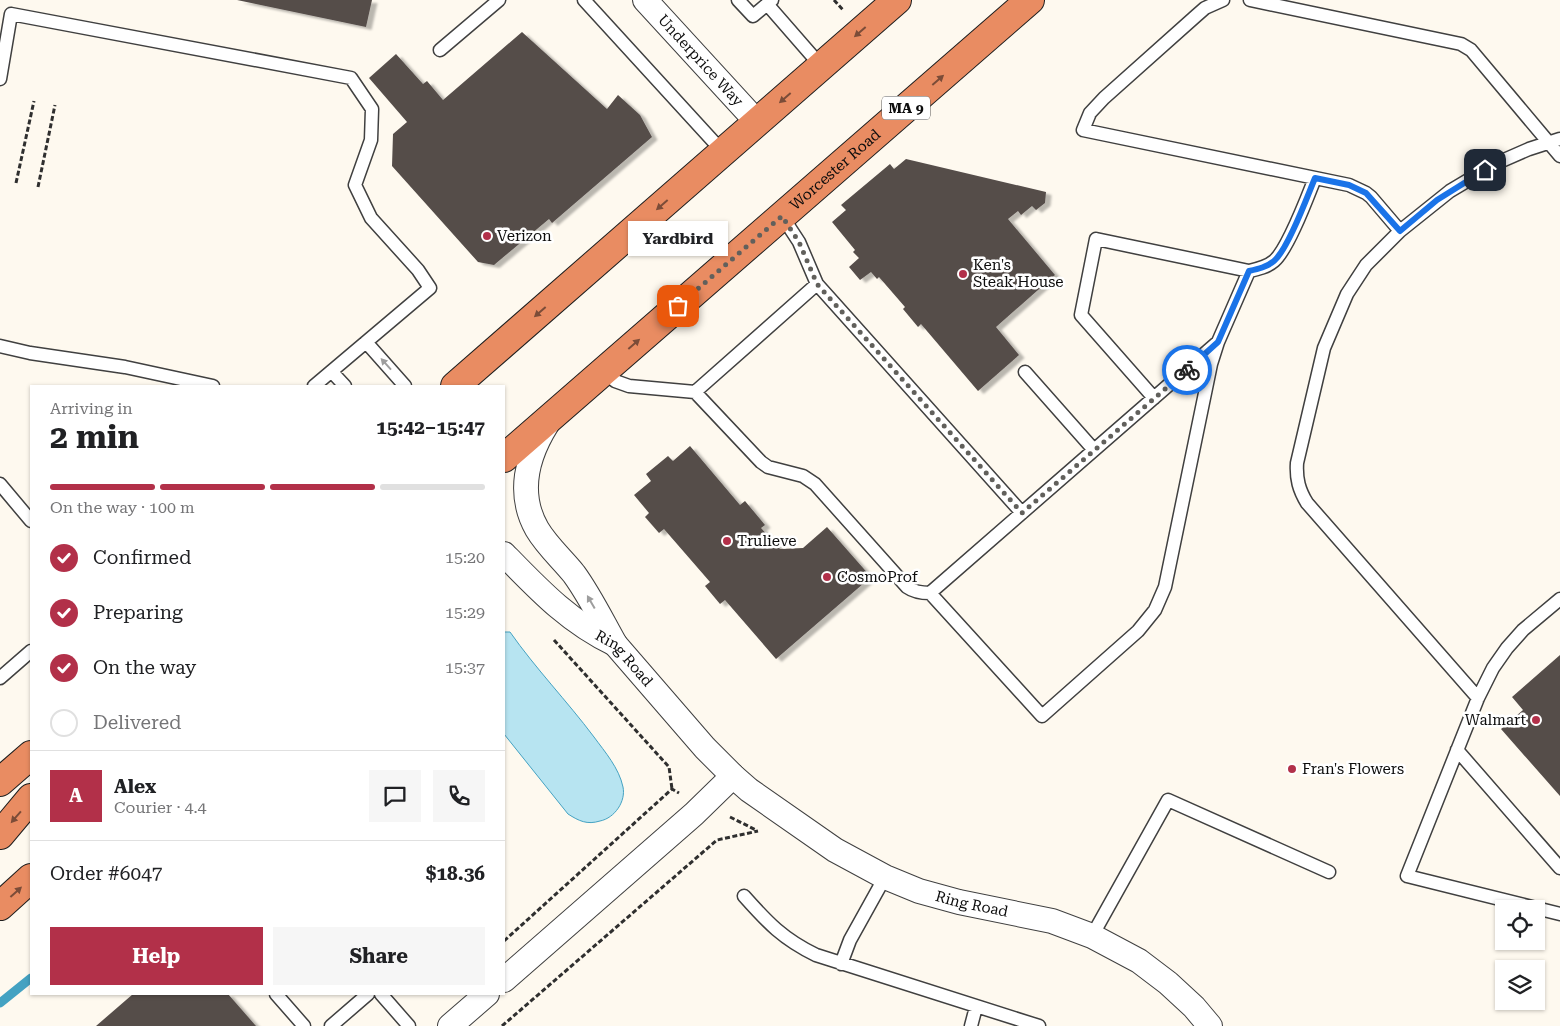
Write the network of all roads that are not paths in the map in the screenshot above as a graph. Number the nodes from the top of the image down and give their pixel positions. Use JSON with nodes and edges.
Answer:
{"nodes":[{"id":1,"x":499,"y":0,"type":"edge"},
{"id":2,"x":584,"y":0,"type":"edge"},
{"id":3,"x":645,"y":0,"type":"edge"},
{"id":4,"x":738,"y":0,"type":"edge"},
{"id":5,"x":897,"y":0,"type":"edge"},
{"id":6,"x":1030,"y":0,"type":"edge"},
{"id":7,"x":1223,"y":0,"type":"edge"},
{"id":8,"x":1250,"y":0,"type":"edge"},
{"id":9,"x":769,"y":2,"type":"edge"},
{"id":10,"x":440,"y":50,"type":"dead end"},
{"id":11,"x":822,"y":66,"type":"junction"},
{"id":12,"x":0,"y":79,"type":"edge"},
{"id":13,"x":757,"y":122,"type":"junction"},
{"id":14,"x":1554,"y":141,"type":"edge"},
{"id":15,"x":723,"y":152,"type":"junction"},
{"id":16,"x":1560,"y":156,"type":"edge"},
{"id":17,"x":1315,"y":178,"type":"junction"},
{"id":18,"x":782,"y":216,"type":"junction"},
{"id":19,"x":1400,"y":231,"type":"junction"},
{"id":20,"x":1249,"y":271,"type":"junction"},
{"id":21,"x":817,"y":284,"type":"junction"},
{"id":22,"x":366,"y":342,"type":"junction"},
{"id":23,"x":1218,"y":342,"type":"junction"},
{"id":24,"x":0,"y":346,"type":"edge"},
{"id":25,"x":603,"y":371,"type":"junction"},
{"id":26,"x":332,"y":372,"type":"junction"},
{"id":27,"x":1024,"y":372,"type":"dead end"},
{"id":28,"x":207,"y":385,"type":"edge"},
{"id":29,"x":315,"y":385,"type":"edge"},
{"id":30,"x":344,"y":385,"type":"edge"},
{"id":31,"x":404,"y":385,"type":"edge"},
{"id":32,"x":456,"y":385,"type":"edge"},
{"id":33,"x":695,"y":392,"type":"junction"},
{"id":34,"x":1154,"y":398,"type":"junction"},
{"id":35,"x":558,"y":410,"type":"junction"},
{"id":36,"x":1094,"y":450,"type":"junction"},
{"id":37,"x":505,"y":457,"type":"edge"},
{"id":38,"x":0,"y":484,"type":"edge"},
{"id":39,"x":1022,"y":513,"type":"junction"},
{"id":40,"x":30,"y":520,"type":"edge"},
{"id":41,"x":505,"y":555,"type":"edge"},
{"id":42,"x":930,"y":593,"type":"junction"},
{"id":43,"x":1560,"y":599,"type":"edge"},
{"id":44,"x":615,"y":644,"type":"junction"},
{"id":45,"x":30,"y":652,"type":"edge"},
{"id":46,"x":0,"y":678,"type":"edge"},
{"id":47,"x":1478,"y":698,"type":"junction"},
{"id":48,"x":1457,"y":750,"type":"junction"},
{"id":49,"x":30,"y":756,"type":"edge"},
{"id":50,"x":733,"y":776,"type":"junction"},
{"id":51,"x":0,"y":782,"type":"edge"},
{"id":52,"x":30,"y":799,"type":"edge"},
{"id":53,"x":0,"y":835,"type":"edge"},
{"id":54,"x":1560,"y":868,"type":"edge"},
{"id":55,"x":1329,"y":872,"type":"dead end"},
{"id":56,"x":885,"y":877,"type":"junction"},
{"id":57,"x":30,"y":879,"type":"edge"},
{"id":58,"x":744,"y":896,"type":"dead end"},
{"id":59,"x":0,"y":906,"type":"edge"},
{"id":60,"x":1560,"y":914,"type":"edge"},
{"id":61,"x":1092,"y":936,"type":"junction"},
{"id":62,"x":841,"y":964,"type":"junction"},
{"id":63,"x":505,"y":979,"type":"edge"},
{"id":64,"x":277,"y":995,"type":"edge"},
{"id":65,"x":367,"y":995,"type":"edge"},
{"id":66,"x":382,"y":995,"type":"edge"},
{"id":67,"x":486,"y":995,"type":"edge"},
{"id":68,"x":976,"y":1006,"type":"junction"},
{"id":69,"x":304,"y":1026,"type":"edge"},
{"id":70,"x":331,"y":1026,"type":"edge"},
{"id":71,"x":409,"y":1026,"type":"edge"},
{"id":72,"x":450,"y":1026,"type":"edge"},
{"id":73,"x":971,"y":1026,"type":"edge"},
{"id":74,"x":1038,"y":1026,"type":"edge"},
{"id":75,"x":1210,"y":1026,"type":"edge"}],
"edges":[{"from":1,"to":10,"type":"lane"},
{"from":2,"to":15,"type":"lane"},
{"from":3,"to":13,"type":"street","name":"Underprice Way"},
{"from":4,"to":9,"type":"lane"},
{"from":5,"to":11,"type":"highway","one_way":true},
{"from":18,"to":6,"type":"highway","name":"Worcester Road","number":"MA 9","one_way":true},
{"from":7,"to":17,"type":"lane"},
{"from":8,"to":14,"type":"lane"},
{"from":9,"to":11,"type":"lane"},
{"from":11,"to":13,"type":"highway","one_way":true},
{"from":12,"to":22,"type":"lane"},
{"from":13,"to":15,"type":"highway"},
{"from":14,"to":16,"type":"lane"},
{"from":14,"to":19,"type":"lane"},
{"from":15,"to":32,"type":"highway","one_way":true},
{"from":17,"to":19,"type":"lane"},
{"from":17,"to":20,"type":"lane"},
{"from":18,"to":21,"type":"lane"},
{"from":25,"to":18,"type":"highway","name":"Worcester Road","number":"MA 9","one_way":true},
{"from":19,"to":47,"type":"lane"},
{"from":20,"to":23,"type":"lane"},
{"from":20,"to":34,"type":"lane"},
{"from":21,"to":33,"type":"lane"},
{"from":21,"to":39,"type":"lane"},
{"from":22,"to":26,"type":"lane"},
{"from":31,"to":22,"type":"lane","one_way":true},
{"from":23,"to":34,"type":"lane"},
{"from":23,"to":42,"type":"lane"},
{"from":24,"to":28,"type":"lane"},
{"from":25,"to":33,"type":"lane"},
{"from":25,"to":35,"type":"highway","name":"Worcester Road","number":"MA 9"},
{"from":26,"to":29,"type":"lane"},
{"from":26,"to":30,"type":"lane"},
{"from":27,"to":36,"type":"lane"},
{"from":33,"to":42,"type":"lane"},
{"from":34,"to":36,"type":"lane"},
{"from":35,"to":37,"type":"highway","name":"Worcester Road","number":"MA 9"},
{"from":44,"to":35,"type":"street","one_way":true},
{"from":36,"to":39,"type":"lane"},
{"from":38,"to":40,"type":"lane"},
{"from":39,"to":42,"type":"lane"},
{"from":41,"to":44,"type":"street","name":"Ring Road"},
{"from":43,"to":47,"type":"lane"},
{"from":44,"to":50,"type":"street","name":"Ring Road"},
{"from":45,"to":46,"type":"lane"},
{"from":47,"to":48,"type":"lane"},
{"from":48,"to":54,"type":"lane"},
{"from":48,"to":60,"type":"lane"},
{"from":49,"to":51,"type":"highway"},
{"from":50,"to":56,"type":"street","name":"Ring Road"},
{"from":50,"to":63,"type":"street"},
{"from":52,"to":53,"type":"highway","one_way":true},
{"from":55,"to":61,"type":"lane"},
{"from":56,"to":61,"type":"street","name":"Ring Road"},
{"from":56,"to":62,"type":"lane"},
{"from":59,"to":57,"type":"highway","one_way":true},
{"from":58,"to":62,"type":"lane"},
{"from":61,"to":75,"type":"street","name":"Ring Road"},
{"from":62,"to":68,"type":"lane"},
{"from":64,"to":69,"type":"lane"},
{"from":65,"to":70,"type":"lane"},
{"from":66,"to":71,"type":"lane"},
{"from":67,"to":72,"type":"street"},
{"from":68,"to":73,"type":"lane"},
{"from":68,"to":74,"type":"lane"}]}
